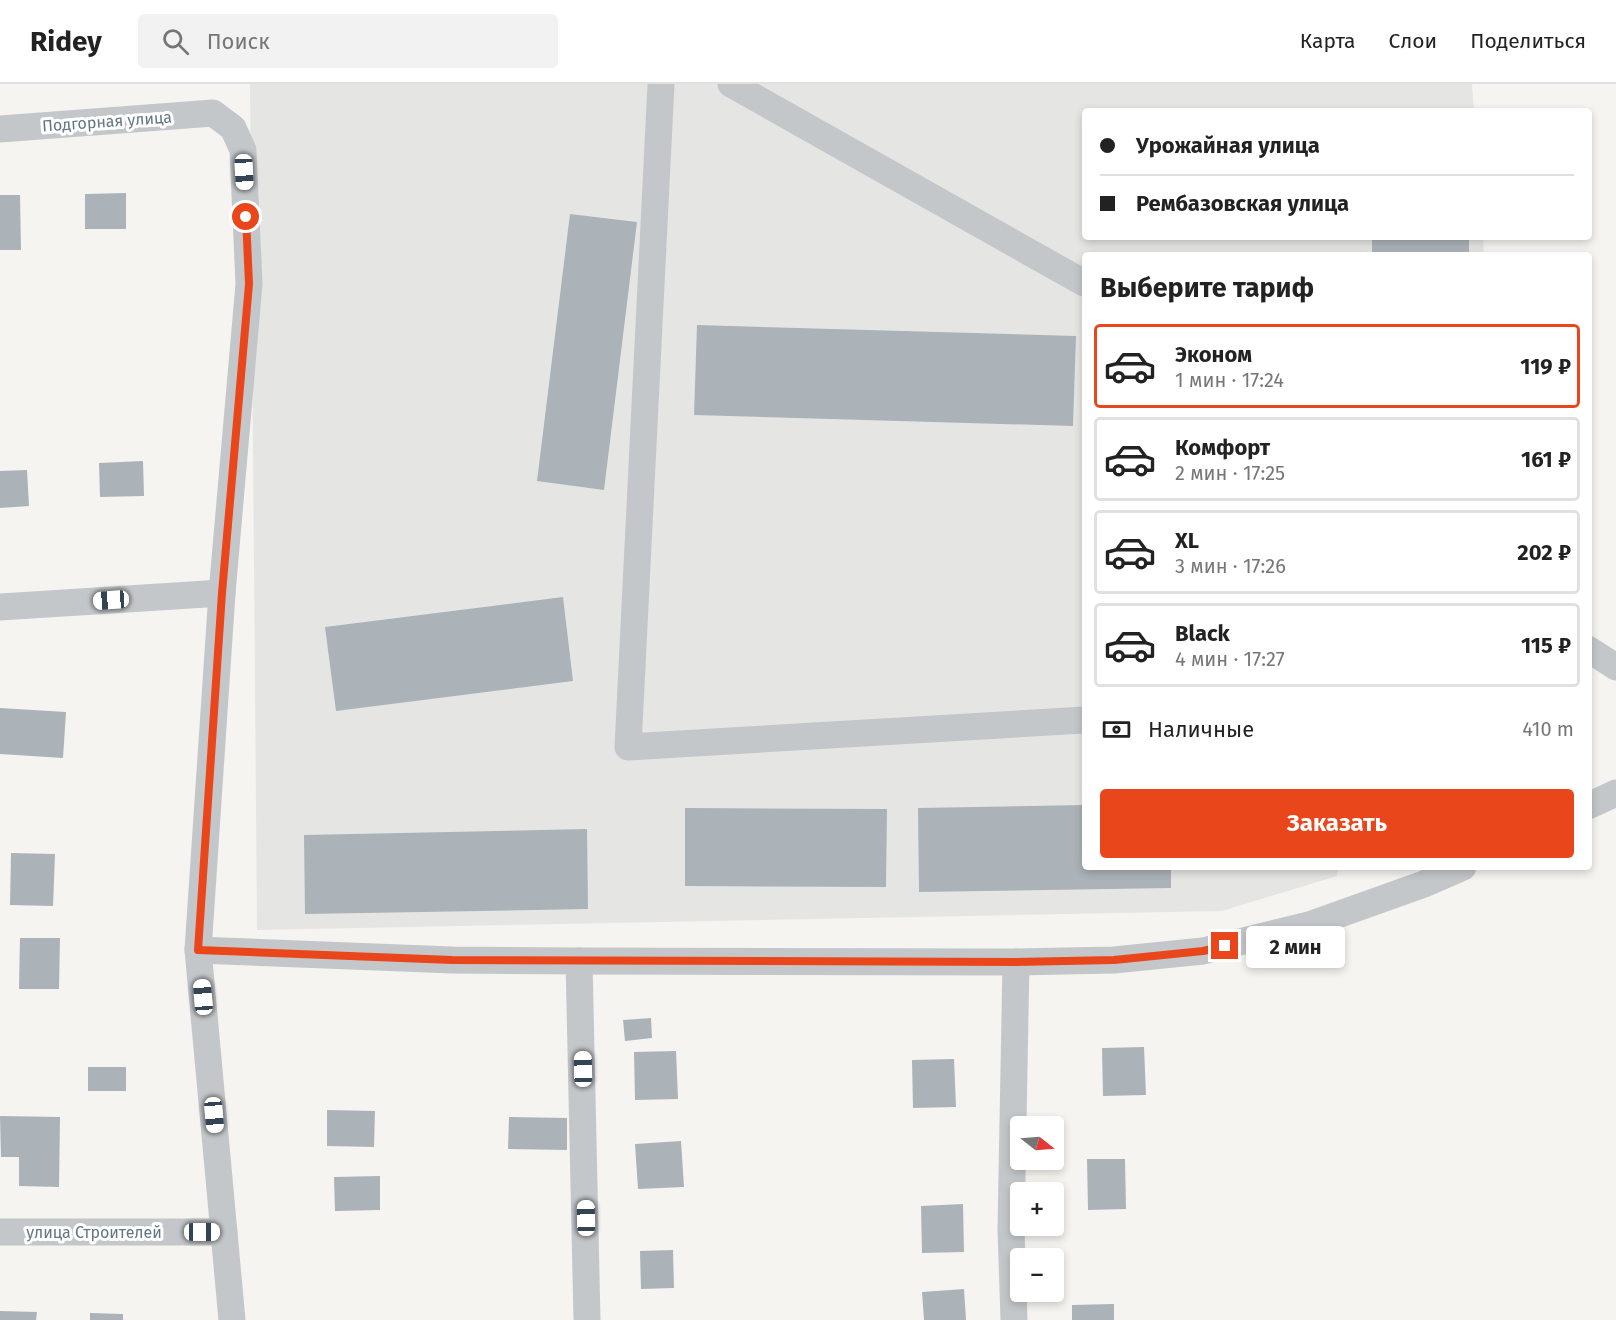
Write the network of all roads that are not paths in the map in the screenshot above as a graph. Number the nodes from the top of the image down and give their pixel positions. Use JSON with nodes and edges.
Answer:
{"nodes":[{"id":1,"x":661,"y":84,"type":"edge"},
{"id":2,"x":731,"y":84,"type":"edge"},
{"id":3,"x":0,"y":129,"type":"edge"},
{"id":4,"x":1082,"y":281,"type":"edge"},
{"id":5,"x":222,"y":593,"type":"junction"},
{"id":6,"x":0,"y":607,"type":"edge"},
{"id":7,"x":1592,"y":652,"type":"edge"},
{"id":8,"x":1616,"y":667,"type":"edge"},
{"id":9,"x":1082,"y":720,"type":"edge"},
{"id":10,"x":1616,"y":793,"type":"edge"},
{"id":11,"x":1592,"y":804,"type":"edge"},
{"id":12,"x":1456,"y":870,"type":"edge"},
{"id":13,"x":198,"y":950,"type":"junction"},
{"id":14,"x":579,"y":961,"type":"junction"},
{"id":15,"x":1016,"y":962,"type":"junction"},
{"id":16,"x":0,"y":1232,"type":"edge"},
{"id":17,"x":224,"y":1232,"type":"junction"},
{"id":18,"x":232,"y":1320,"type":"edge"},
{"id":19,"x":587,"y":1320,"type":"edge"},
{"id":20,"x":1014,"y":1320,"type":"edge"}],
"edges":[{"from":1,"to":9,"type":"street"},
{"from":2,"to":4,"type":"street"},
{"from":3,"to":5,"type":"street","name":"Подгорная улица"},
{"from":5,"to":6,"type":"street"},
{"from":5,"to":13,"type":"street"},
{"from":7,"to":8,"type":"street"},
{"from":10,"to":11,"type":"street"},
{"from":12,"to":15,"type":"street"},
{"from":13,"to":14,"type":"street"},
{"from":13,"to":17,"type":"street"},
{"from":14,"to":15,"type":"street"},
{"from":14,"to":19,"type":"street"},
{"from":15,"to":20,"type":"street"},
{"from":16,"to":17,"type":"street","name":"улица Строителей"},
{"from":17,"to":18,"type":"street"}]}
